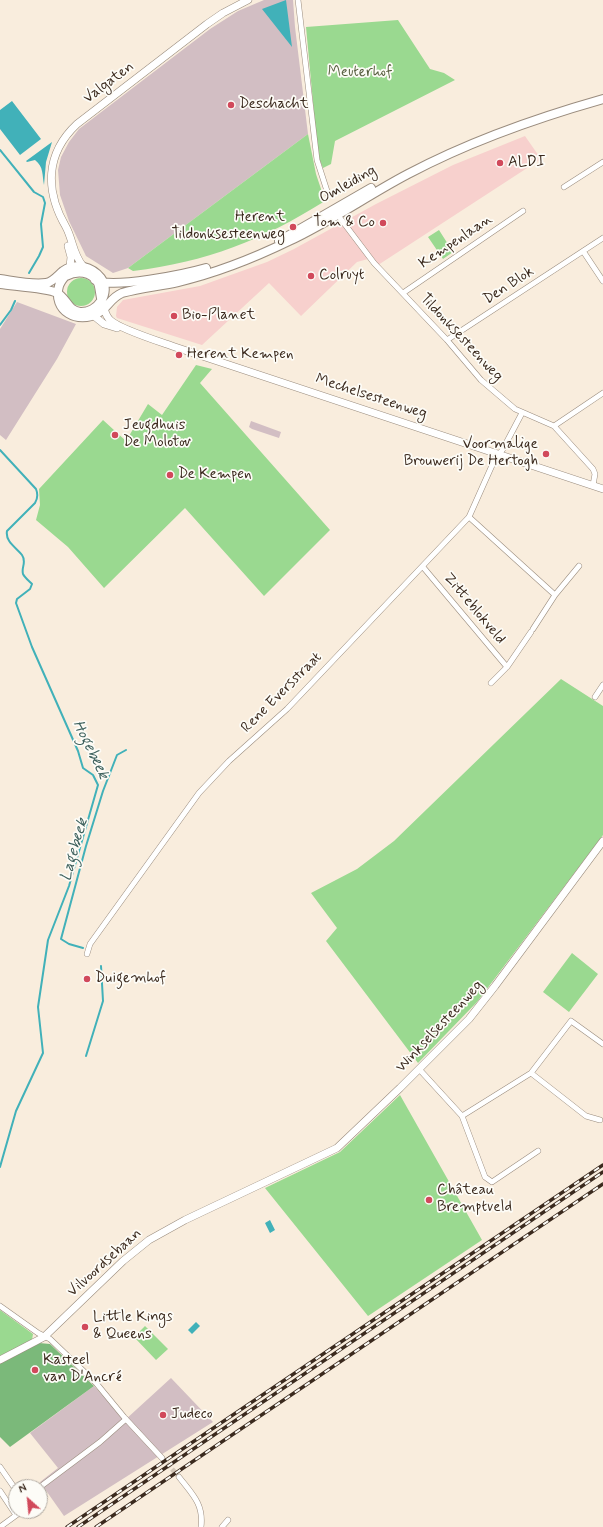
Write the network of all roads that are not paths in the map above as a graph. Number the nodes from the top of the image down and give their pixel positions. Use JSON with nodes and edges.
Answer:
{"nodes":[{"id":1,"x":248,"y":0,"type":"edge"},
{"id":2,"x":298,"y":0,"type":"edge"},
{"id":3,"x":603,"y":94,"type":"edge"},
{"id":4,"x":603,"y":99,"type":"edge"},
{"id":5,"x":603,"y":162,"type":"edge"},
{"id":6,"x":564,"y":187,"type":"dead end"},
{"id":7,"x":328,"y":194,"type":"dead end"},
{"id":8,"x":523,"y":211,"type":"dead end"},
{"id":9,"x":335,"y":212,"type":"junction"},
{"id":10,"x":64,"y":224,"type":"junction"},
{"id":11,"x":603,"y":238,"type":"edge"},
{"id":12,"x":583,"y":251,"type":"junction"},
{"id":13,"x":83,"y":266,"type":"junction"},
{"id":14,"x":70,"y":267,"type":"junction"},
{"id":15,"x":66,"y":276,"type":"junction"},
{"id":16,"x":0,"y":279,"type":"edge"},
{"id":17,"x":99,"y":279,"type":"junction"},
{"id":18,"x":603,"y":281,"type":"edge"},
{"id":19,"x":0,"y":286,"type":"edge"},
{"id":20,"x":58,"y":293,"type":"junction"},
{"id":21,"x":402,"y":293,"type":"junction"},
{"id":22,"x":103,"y":304,"type":"junction"},
{"id":23,"x":61,"y":305,"type":"junction"},
{"id":24,"x":94,"y":316,"type":"junction"},
{"id":25,"x":131,"y":331,"type":"junction"},
{"id":26,"x":447,"y":340,"type":"junction"},
{"id":27,"x":603,"y":393,"type":"edge"},
{"id":28,"x":522,"y":413,"type":"junction"},
{"id":29,"x":554,"y":426,"type":"junction"},
{"id":30,"x":499,"y":454,"type":"junction"},
{"id":31,"x":592,"y":485,"type":"junction"},
{"id":32,"x":603,"y":488,"type":"edge"},
{"id":33,"x":469,"y":517,"type":"junction"},
{"id":34,"x":579,"y":566,"type":"dead end"},
{"id":35,"x":423,"y":567,"type":"junction"},
{"id":36,"x":555,"y":596,"type":"junction"},
{"id":37,"x":507,"y":667,"type":"junction"},
{"id":38,"x":491,"y":683,"type":"dead end"},
{"id":39,"x":603,"y":685,"type":"edge"},
{"id":40,"x":596,"y":697,"type":"dead end"},
{"id":41,"x":603,"y":841,"type":"edge"},
{"id":42,"x":87,"y":954,"type":"dead end"},
{"id":43,"x":603,"y":1044,"type":"edge"},
{"id":44,"x":419,"y":1069,"type":"junction"},
{"id":45,"x":531,"y":1073,"type":"junction"},
{"id":46,"x":462,"y":1116,"type":"junction"},
{"id":47,"x":600,"y":1120,"type":"dead end"},
{"id":48,"x":538,"y":1151,"type":"dead end"},
{"id":49,"x":257,"y":1187,"type":"joint"},
{"id":50,"x":0,"y":1306,"type":"edge"},
{"id":51,"x":44,"y":1337,"type":"junction"},
{"id":52,"x":0,"y":1360,"type":"edge"},
{"id":53,"x":126,"y":1419,"type":"junction"},
{"id":54,"x":162,"y":1458,"type":"tunnel mouth"},
{"id":55,"x":0,"y":1467,"type":"edge"},
{"id":56,"x":179,"y":1477,"type":"tunnel mouth"},
{"id":57,"x":8,"y":1479,"type":"edge"},
{"id":58,"x":48,"y":1481,"type":"edge"},
{"id":59,"x":0,"y":1491,"type":"edge"},
{"id":60,"x":8,"y":1504,"type":"edge"},
{"id":61,"x":12,"y":1519,"type":"edge"},
{"id":62,"x":228,"y":1520,"type":"dead end"},
{"id":63,"x":0,"y":1527,"type":"edge"},
{"id":64,"x":201,"y":1527,"type":"edge"},
{"id":65,"x":222,"y":1527,"type":"edge"}],
"edges":[{"from":1,"to":10,"type":"street","name":"Valgaten"},
{"from":2,"to":7,"type":"street"},
{"from":3,"to":9,"type":"main road","name":"Omleiding"},
{"from":4,"to":9,"type":"main road","name":"Omleiding"},
{"from":5,"to":6,"type":"street"},
{"from":8,"to":21,"type":"street","name":"Kempenlaan"},
{"from":9,"to":17,"type":"main road","name":"Omleiding"},
{"from":9,"to":21,"type":"street","name":"Tildonksesteenweg"},
{"from":9,"to":22,"type":"main road","name":"Omleiding"},
{"from":10,"to":13,"type":"street","name":"Valgaten"},
{"from":10,"to":14,"type":"street","name":"Valgaten"},
{"from":11,"to":12,"type":"street","name":"Den Blok"},
{"from":12,"to":18,"type":"street"},
{"from":12,"to":26,"type":"street","name":"Den Blok"},
{"from":13,"to":14,"type":"main road"},
{"from":13,"to":17,"type":"main road"},
{"from":14,"to":15,"type":"main road"},
{"from":14,"to":16,"type":"main road"},
{"from":15,"to":17,"type":"main road"},
{"from":15,"to":20,"type":"main road"},
{"from":17,"to":22,"type":"main road"},
{"from":19,"to":20,"type":"main road"},
{"from":19,"to":23,"type":"main road"},
{"from":20,"to":22,"type":"main road"},
{"from":20,"to":23,"type":"main road"},
{"from":21,"to":26,"type":"street","name":"Tildonksesteenweg"},
{"from":22,"to":24,"type":"main road"},
{"from":22,"to":25,"type":"street","name":"Mechelsesteenweg"},
{"from":23,"to":24,"type":"main road"},
{"from":24,"to":25,"type":"street","name":"Mechelsesteenweg"},
{"from":25,"to":30,"type":"street","name":"Mechelsesteenweg"},
{"from":26,"to":28,"type":"street","name":"Tildonksesteenweg"},
{"from":27,"to":29,"type":"street"},
{"from":28,"to":29,"type":"street","name":"Tildonksesteenweg"},
{"from":28,"to":30,"type":"street","name":"Rene Eversstraat"},
{"from":29,"to":31,"type":"street","name":"Tildonksesteenweg"},
{"from":30,"to":31,"type":"street","name":"Mechelsesteenweg"},
{"from":30,"to":33,"type":"street","name":"Rene Eversstraat"},
{"from":31,"to":32,"type":"street","name":"Mechelsesteenweg"},
{"from":33,"to":35,"type":"street","name":"Rene Eversstraat"},
{"from":33,"to":36,"type":"street"},
{"from":34,"to":36,"type":"street","name":"Zitteblokveld"},
{"from":35,"to":37,"type":"street","name":"Zitteblokveld"},
{"from":35,"to":42,"type":"street","name":"Rene Eversstraat"},
{"from":36,"to":37,"type":"street","name":"Zitteblokveld"},
{"from":37,"to":38,"type":"street","name":"Zitteblokveld"},
{"from":39,"to":40,"type":"street"},
{"from":41,"to":44,"type":"street","name":"Winkselsesteenweg"},
{"from":43,"to":45,"type":"street"},
{"from":44,"to":46,"type":"street"},
{"from":44,"to":49,"type":"street","name":"Winkselsesteenweg"},
{"from":45,"to":46,"type":"street"},
{"from":45,"to":47,"type":"street"},
{"from":46,"to":48,"type":"street"},
{"from":49,"to":51,"type":"street","name":"Vilvoordsebaan"},
{"from":50,"to":51,"type":"street"},
{"from":51,"to":52,"type":"street","name":"Vilvoordsebaan"},
{"from":51,"to":53,"type":"street"},
{"from":53,"to":54,"type":"street"},
{"from":53,"to":58,"type":"street"},
{"from":55,"to":57,"type":"street"},
{"from":56,"to":64,"type":"street"},
{"from":59,"to":60,"type":"street"},
{"from":61,"to":63,"type":"street"},
{"from":62,"to":65,"type":"street"}]}
